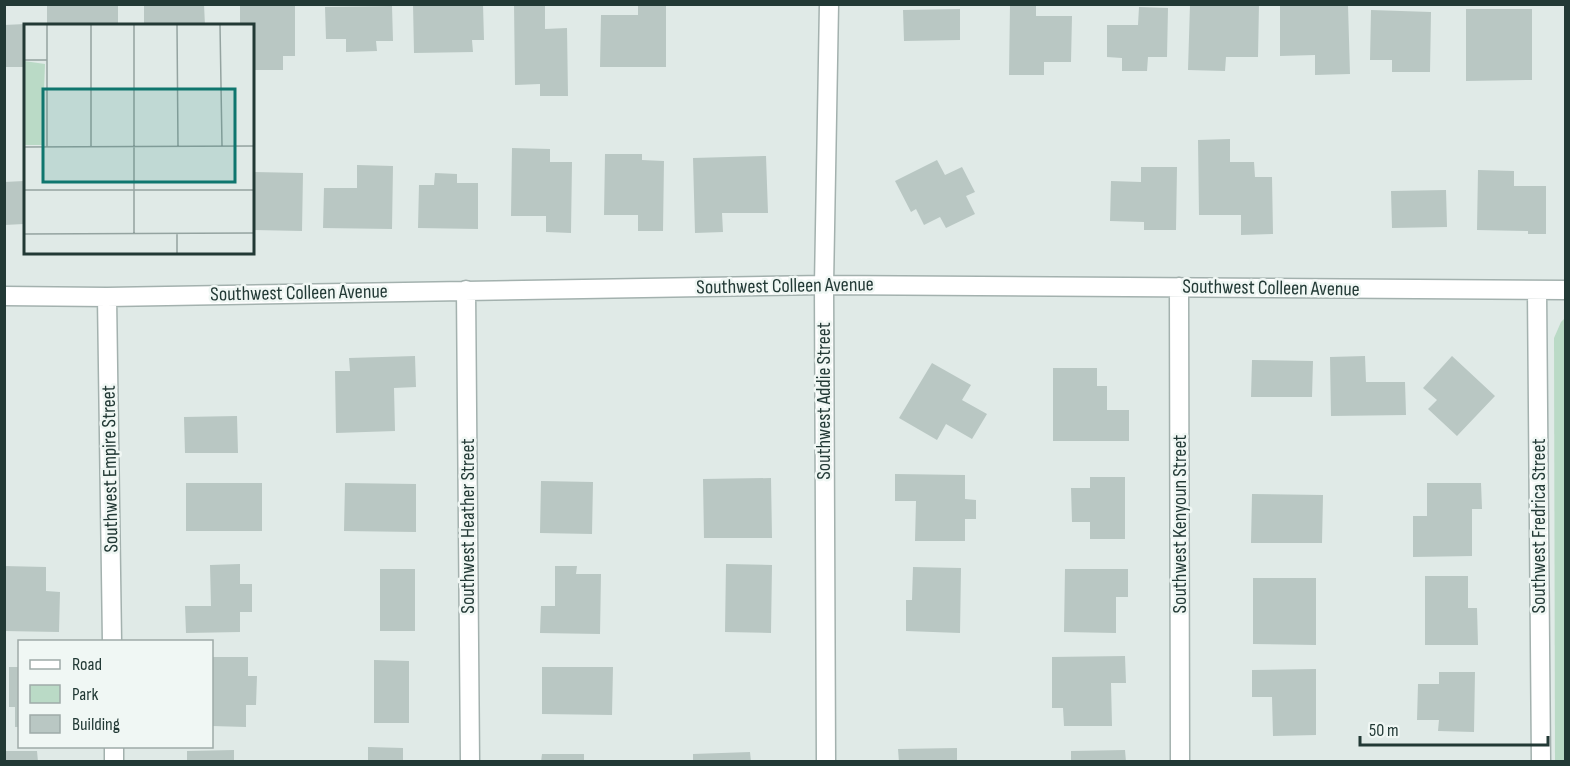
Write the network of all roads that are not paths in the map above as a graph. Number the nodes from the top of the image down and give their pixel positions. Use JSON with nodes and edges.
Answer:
{"nodes":[{"id":1,"x":829,"y":4,"type":"edge"},
{"id":2,"x":824,"y":285,"type":"junction"},
{"id":3,"x":1179,"y":287,"type":"junction"},
{"id":4,"x":1566,"y":290,"type":"edge"},
{"id":5,"x":466,"y":291,"type":"junction"},
{"id":6,"x":1537,"y":291,"type":"junction"},
{"id":7,"x":4,"y":296,"type":"edge"},
{"id":8,"x":107,"y":297,"type":"junction"},
{"id":9,"x":112,"y":640,"type":"edge"},
{"id":10,"x":470,"y":762,"type":"edge"},
{"id":11,"x":826,"y":762,"type":"edge"},
{"id":12,"x":1180,"y":762,"type":"edge"},
{"id":13,"x":1541,"y":762,"type":"edge"}],
"edges":[{"from":1,"to":2,"type":"street","name":"Southwest Addie Street"},
{"from":2,"to":3,"type":"street","name":"Southwest Colleen Avenue"},
{"from":2,"to":5,"type":"street","name":"Southwest Colleen Avenue"},
{"from":2,"to":11,"type":"street","name":"Southwest Addie Street"},
{"from":3,"to":6,"type":"street","name":"Southwest Colleen Avenue"},
{"from":3,"to":12,"type":"street","name":"Southwest Kenyoun Street"},
{"from":4,"to":6,"type":"street","name":"Southwest Colleen Avenue"},
{"from":5,"to":8,"type":"street","name":"Southwest Colleen Avenue"},
{"from":5,"to":10,"type":"street","name":"Southwest Heather Street"},
{"from":6,"to":13,"type":"street","name":"Southwest Fredrica Street"},
{"from":7,"to":8,"type":"street","name":"Southwest Colleen Avenue"},
{"from":8,"to":9,"type":"street","name":"Southwest Empire Street"}]}
